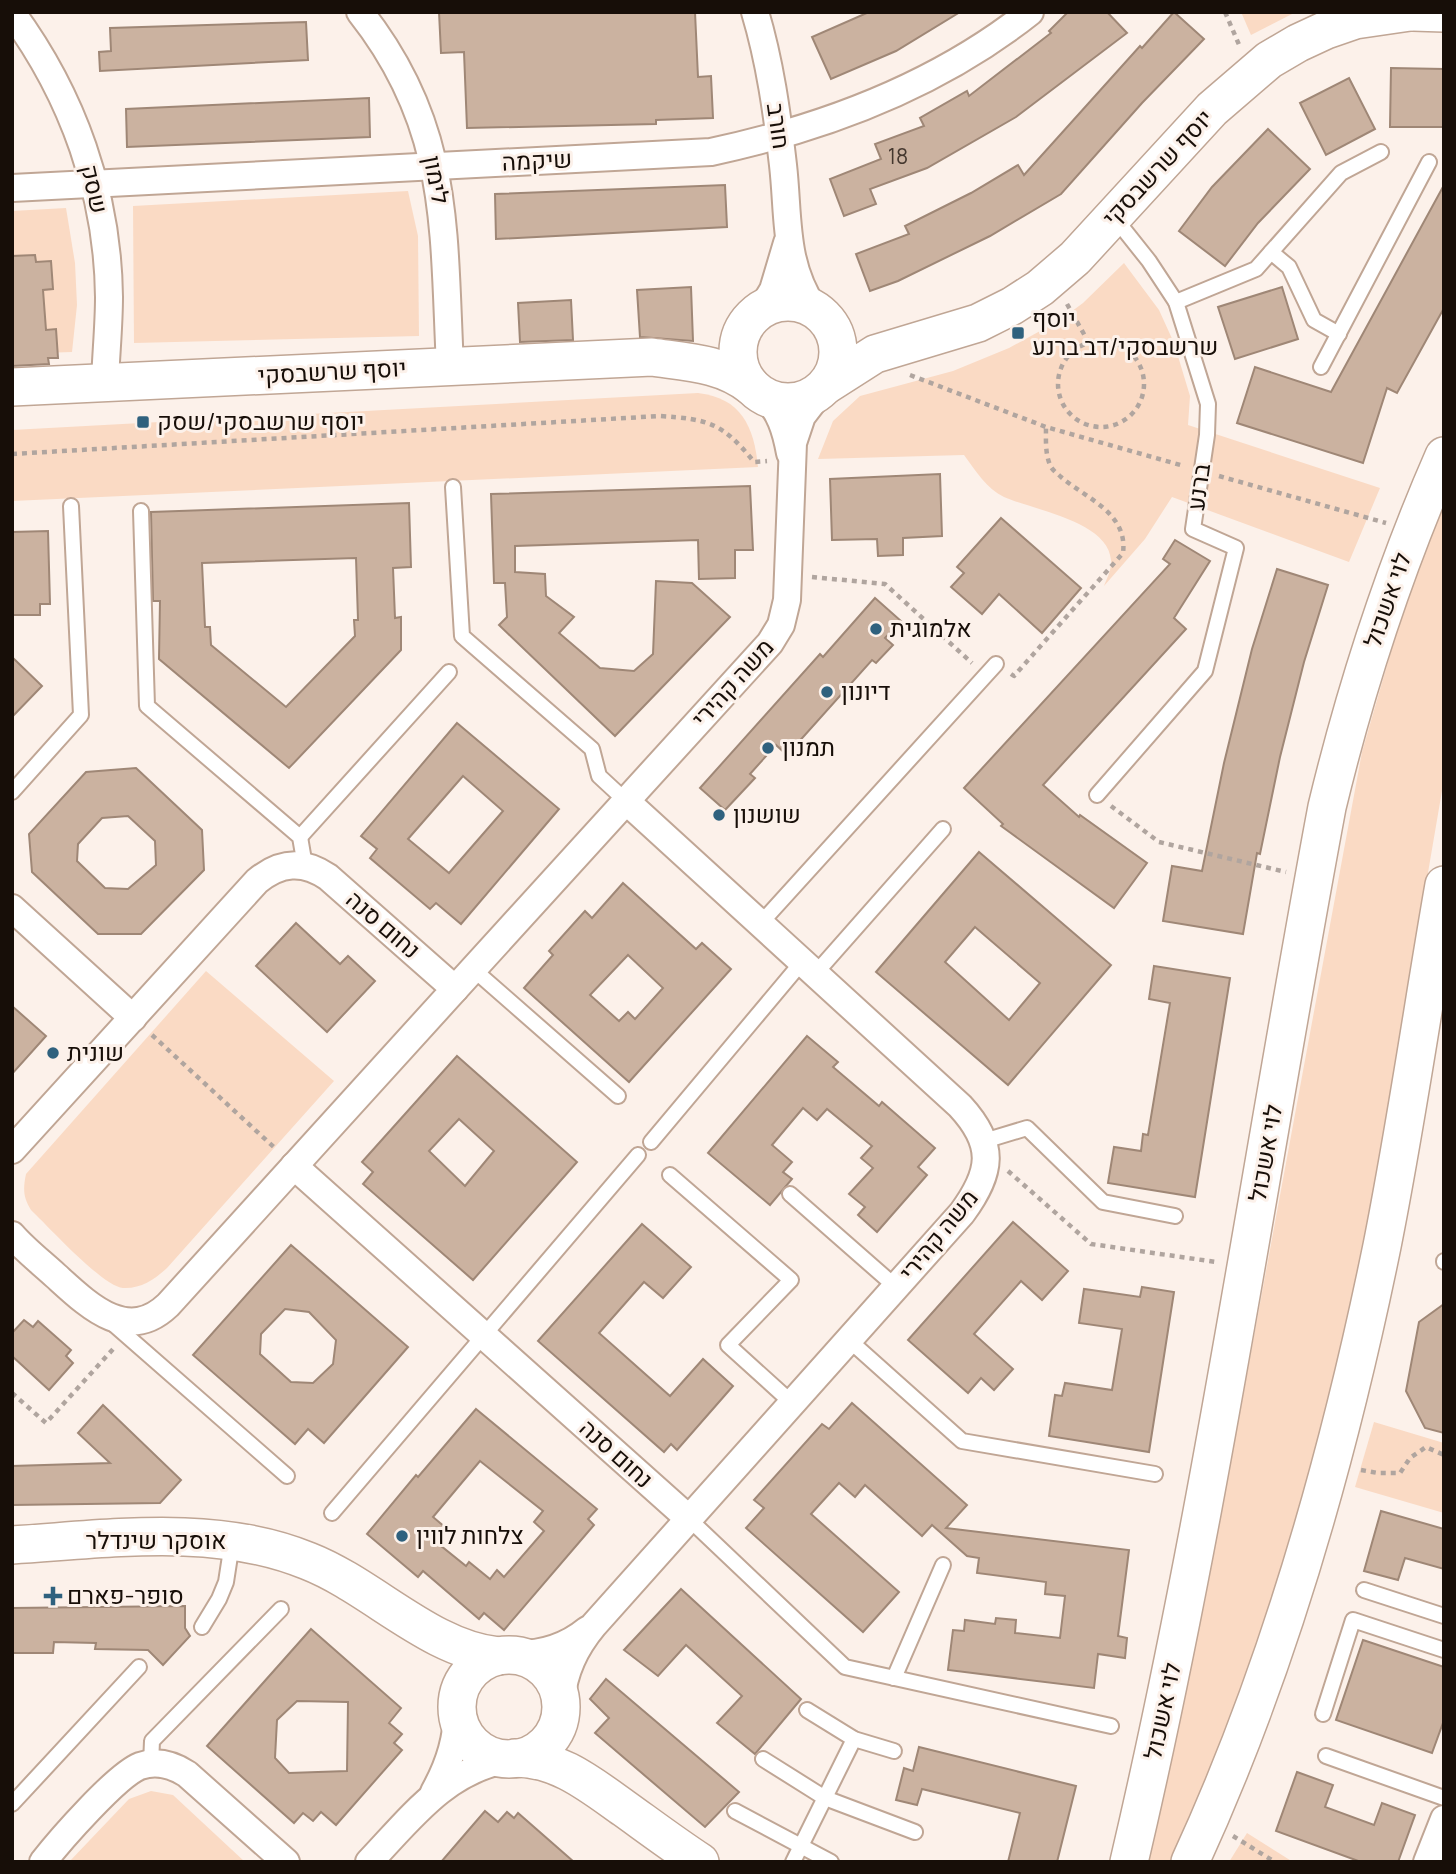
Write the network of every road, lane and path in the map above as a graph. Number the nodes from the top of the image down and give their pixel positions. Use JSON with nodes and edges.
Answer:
{"nodes":[{"id":1,"x":360,"y":12,"type":"edge"},
{"id":2,"x":755,"y":12,"type":"edge"},
{"id":3,"x":1030,"y":12,"type":"edge"},
{"id":4,"x":1411,"y":12,"type":"edge"},
{"id":5,"x":12,"y":13,"type":"edge"},
{"id":6,"x":1444,"y":13,"type":"edge"},
{"id":7,"x":780,"y":136,"type":"junction"},
{"id":8,"x":1381,"y":152,"type":"dead end"},
{"id":9,"x":1429,"y":162,"type":"dead end"},
{"id":10,"x":435,"y":167,"type":"junction"},
{"id":11,"x":93,"y":184,"type":"junction"},
{"id":12,"x":12,"y":188,"type":"edge"},
{"id":13,"x":1113,"y":216,"type":"junction"},
{"id":14,"x":788,"y":241,"type":"junction"},
{"id":15,"x":1271,"y":252,"type":"junction"},
{"id":16,"x":1052,"y":278,"type":"junction"},
{"id":17,"x":1176,"y":302,"type":"junction"},
{"id":18,"x":817,"y":311,"type":"junction"},
{"id":19,"x":755,"y":315,"type":"junction"},
{"id":20,"x":1339,"y":334,"type":"junction"},
{"id":21,"x":914,"y":341,"type":"junction"},
{"id":22,"x":1089,"y":342,"type":"junction"},
{"id":23,"x":652,"y":357,"type":"junction"},
{"id":24,"x":867,"y":358,"type":"junction"},
{"id":25,"x":450,"y":366,"type":"junction"},
{"id":26,"x":1321,"y":367,"type":"dead end"},
{"id":27,"x":104,"y":382,"type":"junction"},
{"id":28,"x":12,"y":387,"type":"edge"},
{"id":29,"x":825,"y":387,"type":"junction"},
{"id":30,"x":757,"y":391,"type":"junction"},
{"id":31,"x":1085,"y":424,"type":"junction"},
{"id":32,"x":1046,"y":427,"type":"junction"},
{"id":33,"x":1080,"y":436,"type":"junction"},
{"id":34,"x":12,"y":454,"type":"edge"},
{"id":35,"x":1444,"y":456,"type":"edge"},
{"id":36,"x":790,"y":458,"type":"junction"},
{"id":37,"x":1201,"y":471,"type":"junction"},
{"id":38,"x":453,"y":487,"type":"dead end"},
{"id":39,"x":71,"y":506,"type":"dead end"},
{"id":40,"x":141,"y":512,"type":"dead end"},
{"id":41,"x":1413,"y":531,"type":"junction"},
{"id":42,"x":787,"y":575,"type":"junction"},
{"id":43,"x":991,"y":669,"type":"junction"},
{"id":44,"x":449,"y":672,"type":"dead end"},
{"id":45,"x":12,"y":792,"type":"edge"},
{"id":46,"x":1097,"y":795,"type":"joint"},
{"id":47,"x":626,"y":801,"type":"junction"},
{"id":48,"x":943,"y":829,"type":"dead end"},
{"id":49,"x":300,"y":838,"type":"junction"},
{"id":50,"x":305,"y":866,"type":"junction"},
{"id":51,"x":1314,"y":878,"type":"junction"},
{"id":52,"x":1444,"y":885,"type":"edge"},
{"id":53,"x":12,"y":908,"type":"edge"},
{"id":54,"x":760,"y":923,"type":"junction"},
{"id":55,"x":809,"y":968,"type":"junction"},
{"id":56,"x":473,"y":969,"type":"junction"},
{"id":57,"x":455,"y":989,"type":"junction"},
{"id":58,"x":133,"y":1017,"type":"junction"},
{"id":59,"x":618,"y":1096,"type":"dead end"},
{"id":60,"x":651,"y":1142,"type":"dead end"},
{"id":61,"x":985,"y":1147,"type":"junction"},
{"id":62,"x":12,"y":1150,"type":"edge"},
{"id":63,"x":638,"y":1155,"type":"dead end"},
{"id":64,"x":294,"y":1166,"type":"junction"},
{"id":65,"x":670,"y":1175,"type":"dead end"},
{"id":66,"x":790,"y":1194,"type":"dead end"},
{"id":67,"x":1175,"y":1216,"type":"dead end"},
{"id":68,"x":12,"y":1235,"type":"edge"},
{"id":69,"x":1246,"y":1266,"type":"junction"},
{"id":70,"x":896,"y":1287,"type":"junction"},
{"id":71,"x":99,"y":1312,"type":"junction"},
{"id":72,"x":126,"y":1335,"type":"junction"},
{"id":73,"x":484,"y":1336,"type":"junction"},
{"id":74,"x":849,"y":1340,"type":"junction"},
{"id":75,"x":12,"y":1394,"type":"edge"},
{"id":76,"x":792,"y":1404,"type":"junction"},
{"id":77,"x":1444,"y":1455,"type":"edge"},
{"id":78,"x":1330,"y":1464,"type":"junction"},
{"id":79,"x":1155,"y":1474,"type":"dead end"},
{"id":80,"x":287,"y":1476,"type":"dead end"},
{"id":81,"x":332,"y":1513,"type":"dead end"},
{"id":82,"x":688,"y":1518,"type":"junction"},
{"id":83,"x":232,"y":1541,"type":"junction"},
{"id":84,"x":12,"y":1545,"type":"edge"},
{"id":85,"x":943,"y":1565,"type":"dead end"},
{"id":86,"x":1364,"y":1590,"type":"dead end"},
{"id":87,"x":281,"y":1609,"type":"dead end"},
{"id":88,"x":1444,"y":1616,"type":"edge"},
{"id":89,"x":408,"y":1618,"type":"junction"},
{"id":90,"x":594,"y":1625,"type":"junction"},
{"id":91,"x":202,"y":1627,"type":"dead end"},
{"id":92,"x":1444,"y":1650,"type":"edge"},
{"id":93,"x":505,"y":1655,"type":"junction"},
{"id":94,"x":139,"y":1667,"type":"dead end"},
{"id":95,"x":894,"y":1678,"type":"junction"},
{"id":96,"x":561,"y":1705,"type":"junction"},
{"id":97,"x":457,"y":1708,"type":"junction"},
{"id":98,"x":807,"y":1710,"type":"dead end"},
{"id":99,"x":1323,"y":1714,"type":"dead end"},
{"id":100,"x":1111,"y":1726,"type":"dead end"},
{"id":101,"x":854,"y":1739,"type":"junction"},
{"id":102,"x":894,"y":1751,"type":"dead end"},
{"id":103,"x":1326,"y":1756,"type":"dead end"},
{"id":104,"x":511,"y":1759,"type":"junction"},
{"id":105,"x":762,"y":1759,"type":"dead end"},
{"id":106,"x":150,"y":1764,"type":"junction"},
{"id":107,"x":594,"y":1786,"type":"junction"},
{"id":108,"x":825,"y":1798,"type":"junction"},
{"id":109,"x":1444,"y":1798,"type":"edge"},
{"id":110,"x":429,"y":1799,"type":"junction"},
{"id":111,"x":12,"y":1804,"type":"edge"},
{"id":112,"x":734,"y":1811,"type":"dead end"},
{"id":113,"x":1444,"y":1819,"type":"edge"},
{"id":114,"x":1208,"y":1822,"type":"junction"},
{"id":115,"x":915,"y":1832,"type":"dead end"},
{"id":116,"x":801,"y":1846,"type":"junction"},
{"id":117,"x":43,"y":1862,"type":"edge"},
{"id":118,"x":286,"y":1862,"type":"edge"},
{"id":119,"x":369,"y":1862,"type":"edge"},
{"id":120,"x":700,"y":1862,"type":"edge"},
{"id":121,"x":793,"y":1862,"type":"edge"},
{"id":122,"x":831,"y":1862,"type":"edge"},
{"id":123,"x":1129,"y":1862,"type":"edge"},
{"id":124,"x":1190,"y":1862,"type":"edge"},
{"id":125,"x":1275,"y":1862,"type":"edge"},
{"id":126,"x":1427,"y":1862,"type":"edge"}],
"edges":[{"from":1,"to":10,"type":"street","name":"לימון"},
{"from":2,"to":7,"type":"street","name":"חורב"},
{"from":3,"to":7,"type":"street","name":"שיקמה"},
{"from":4,"to":6,"type":"street","name":"יוסף שרשבסקי"},
{"from":4,"to":13,"type":"street","name":"יוסף שרשבסקי"},
{"from":5,"to":11,"type":"street","name":"שסק"},
{"from":7,"to":10,"type":"street","name":"שיקמה"},
{"from":7,"to":14,"type":"street","name":"חורב"},
{"from":8,"to":15,"type":"lane"},
{"from":9,"to":20,"type":"lane"},
{"from":10,"to":11,"type":"street","name":"שיקמה"},
{"from":10,"to":25,"type":"street","name":"לימון"},
{"from":11,"to":12,"type":"street","name":"שיקמה"},
{"from":11,"to":27,"type":"street","name":"שסק"},
{"from":13,"to":16,"type":"street","name":"יוסף שרשבסקי"},
{"from":13,"to":17,"type":"lane","name":"ברנע"},
{"from":14,"to":18,"type":"street","name":"חורב"},
{"from":14,"to":19,"type":"street","name":"חורב"},
{"from":15,"to":17,"type":"lane"},
{"from":15,"to":20,"type":"lane"},
{"from":16,"to":21,"type":"street","name":"יוסף שרשבסקי"},
{"from":16,"to":22,"type":"path"},
{"from":17,"to":37,"type":"lane","name":"ברנע"},
{"from":18,"to":19,"type":"street"},
{"from":18,"to":21,"type":"street","name":"יוסף שרשבסקי"},
{"from":18,"to":29,"type":"street"},
{"from":19,"to":23,"type":"street","name":"יוסף שרשבסקי"},
{"from":19,"to":30,"type":"street"},
{"from":20,"to":26,"type":"lane"},
{"from":21,"to":24,"type":"street","name":"יוסף שרשבסקי"},
{"from":22,"to":31,"type":"path"},
{"from":22,"to":31,"type":"path"},
{"from":23,"to":25,"type":"street","name":"יוסף שרשבסקי"},
{"from":23,"to":30,"type":"street","name":"יוסף שרשבסקי"},
{"from":24,"to":29,"type":"street","name":"יוסף שרשבסקי"},
{"from":24,"to":32,"type":"path"},
{"from":25,"to":27,"type":"street","name":"יוסף שרשבסקי"},
{"from":27,"to":28,"type":"street","name":"יוסף שרשבסקי"},
{"from":29,"to":30,"type":"street"},
{"from":29,"to":36,"type":"street","name":"משה קהירי"},
{"from":30,"to":36,"type":"street","name":"משה קהירי"},
{"from":31,"to":33,"type":"path"},
{"from":32,"to":33,"type":"path"},
{"from":32,"to":43,"type":"path"},
{"from":33,"to":37,"type":"path"},
{"from":34,"to":36,"type":"path"},
{"from":35,"to":41,"type":"street","name":"לוי אשכול"},
{"from":36,"to":42,"type":"street","name":"משה קהירי"},
{"from":37,"to":41,"type":"path"},
{"from":37,"to":46,"type":"lane","name":"ברנע"},
{"from":38,"to":47,"type":"lane"},
{"from":39,"to":45,"type":"lane"},
{"from":40,"to":49,"type":"lane"},
{"from":41,"to":51,"type":"street","name":"לוי אשכול"},
{"from":42,"to":43,"type":"path"},
{"from":42,"to":47,"type":"street","name":"משה קהירי"},
{"from":43,"to":54,"type":"lane"},
{"from":44,"to":49,"type":"lane"},
{"from":46,"to":51,"type":"path"},
{"from":47,"to":54,"type":"street"},
{"from":47,"to":56,"type":"street","name":"משה קהירי"},
{"from":48,"to":55,"type":"lane"},
{"from":49,"to":50,"type":"lane"},
{"from":50,"to":57,"type":"street","name":"נחום סנה"},
{"from":50,"to":58,"type":"street"},
{"from":51,"to":69,"type":"street","name":"לוי אשכול"},
{"from":52,"to":78,"type":"street"},
{"from":53,"to":58,"type":"street"},
{"from":54,"to":55,"type":"street"},
{"from":55,"to":60,"type":"lane"},
{"from":55,"to":61,"type":"street"},
{"from":56,"to":57,"type":"street","name":"משה קהירי"},
{"from":56,"to":59,"type":"lane"},
{"from":57,"to":64,"type":"street"},
{"from":58,"to":62,"type":"street"},
{"from":58,"to":64,"type":"path"},
{"from":61,"to":67,"type":"lane"},
{"from":61,"to":69,"type":"path"},
{"from":61,"to":70,"type":"street","name":"משה קהירי"},
{"from":63,"to":73,"type":"lane"},
{"from":64,"to":71,"type":"street"},
{"from":64,"to":73,"type":"street","name":"נחום סנה"},
{"from":65,"to":76,"type":"lane"},
{"from":66,"to":70,"type":"lane"},
{"from":68,"to":71,"type":"street"},
{"from":69,"to":123,"type":"street","name":"לוי אשכול"},
{"from":70,"to":74,"type":"street","name":"משה קהירי"},
{"from":71,"to":72,"type":"lane"},
{"from":72,"to":75,"type":"path"},
{"from":72,"to":80,"type":"lane"},
{"from":73,"to":81,"type":"lane"},
{"from":73,"to":82,"type":"street","name":"נחום סנה"},
{"from":74,"to":76,"type":"street","name":"משה קהירי"},
{"from":74,"to":79,"type":"lane"},
{"from":76,"to":82,"type":"street","name":"משה קהירי"},
{"from":77,"to":78,"type":"path"},
{"from":78,"to":114,"type":"street"},
{"from":82,"to":90,"type":"street","name":"משה קהירי"},
{"from":82,"to":95,"type":"lane"},
{"from":83,"to":84,"type":"street","name":"אוסקר שינדלר"},
{"from":83,"to":89,"type":"street","name":"אוסקר שינדלר"},
{"from":83,"to":91,"type":"lane"},
{"from":85,"to":95,"type":"lane"},
{"from":86,"to":88,"type":"lane"},
{"from":87,"to":106,"type":"lane"},
{"from":89,"to":93,"type":"street","name":"אוסקר שינדלר"},
{"from":89,"to":97,"type":"street","name":"אוסקר שינדלר"},
{"from":90,"to":93,"type":"street","name":"משה קהירי"},
{"from":90,"to":96,"type":"street","name":"משה קהירי"},
{"from":92,"to":99,"type":"lane"},
{"from":93,"to":96,"type":"street"},
{"from":93,"to":97,"type":"street"},
{"from":94,"to":111,"type":"lane"},
{"from":95,"to":100,"type":"lane"},
{"from":96,"to":104,"type":"street"},
{"from":96,"to":107,"type":"street"},
{"from":97,"to":104,"type":"street"},
{"from":97,"to":110,"type":"street"},
{"from":98,"to":101,"type":"lane"},
{"from":101,"to":102,"type":"lane"},
{"from":101,"to":108,"type":"lane"},
{"from":103,"to":109,"type":"lane"},
{"from":104,"to":107,"type":"street"},
{"from":104,"to":110,"type":"street"},
{"from":105,"to":108,"type":"lane"},
{"from":106,"to":117,"type":"street"},
{"from":106,"to":118,"type":"street"},
{"from":107,"to":120,"type":"street"},
{"from":108,"to":115,"type":"lane"},
{"from":108,"to":116,"type":"lane"},
{"from":110,"to":119,"type":"street"},
{"from":112,"to":116,"type":"lane"},
{"from":113,"to":126,"type":"street"},
{"from":114,"to":124,"type":"street"},
{"from":114,"to":125,"type":"path"},
{"from":116,"to":121,"type":"lane"},
{"from":116,"to":122,"type":"lane"}]}
